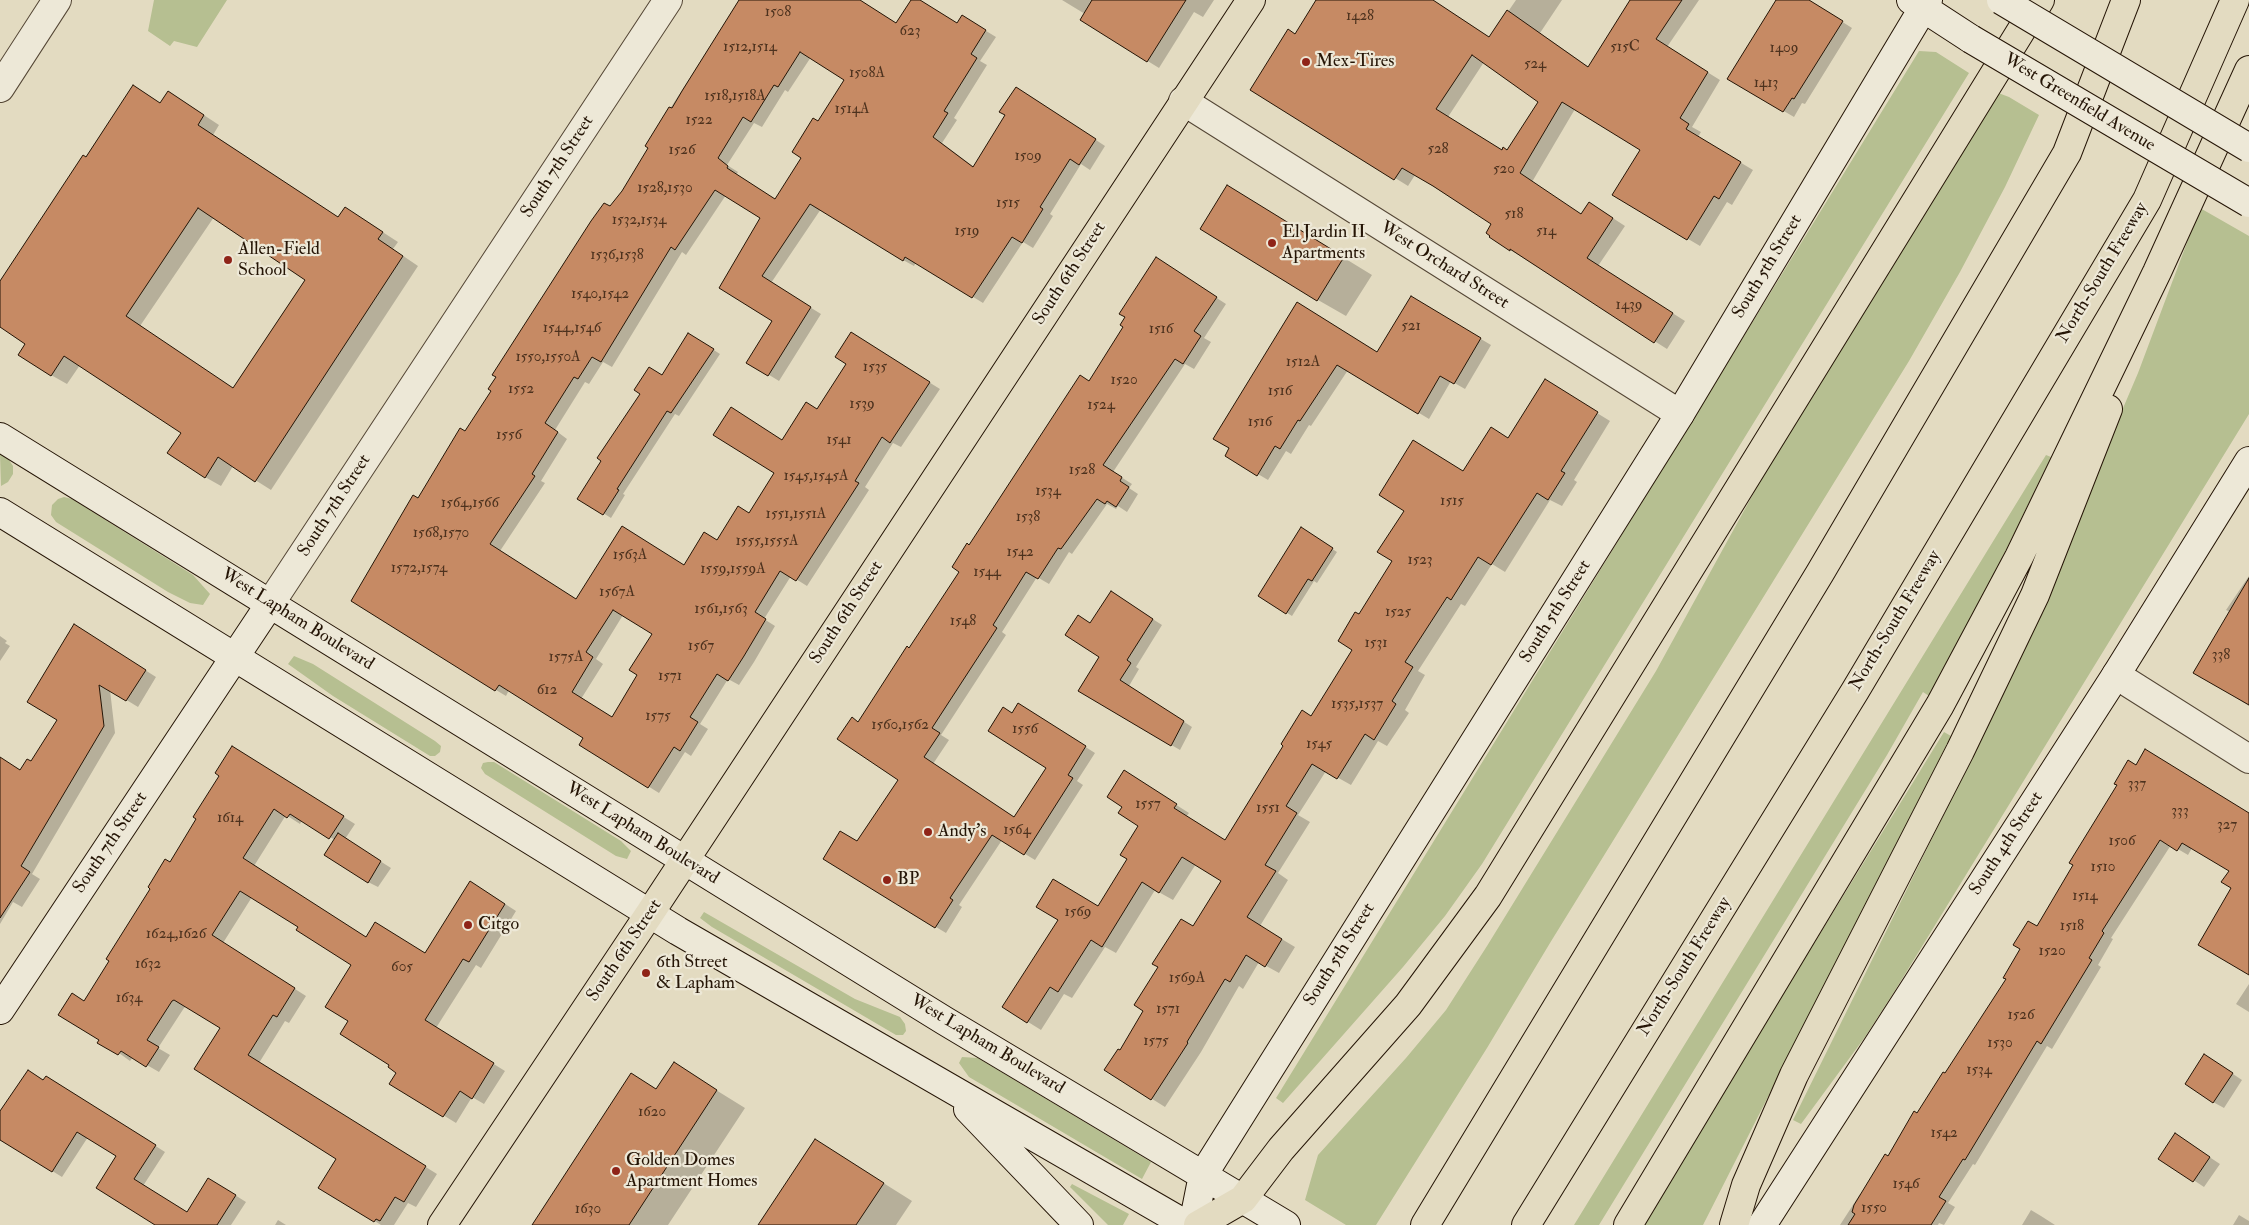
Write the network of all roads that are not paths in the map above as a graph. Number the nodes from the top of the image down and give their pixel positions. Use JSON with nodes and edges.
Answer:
{"nodes":[{"id":1,"x":57,"y":0,"type":"edge"},
{"id":2,"x":668,"y":0,"type":"edge"},
{"id":3,"x":1251,"y":0,"type":"edge"},
{"id":4,"x":2001,"y":0,"type":"edge"},
{"id":5,"x":2040,"y":0,"type":"edge"},
{"id":6,"x":2126,"y":0,"type":"edge"},
{"id":7,"x":2235,"y":0,"type":"edge"},
{"id":8,"x":1921,"y":3,"type":"edge"},
{"id":9,"x":2249,"y":70,"type":"edge"},
{"id":10,"x":0,"y":88,"type":"edge"},
{"id":11,"x":1183,"y":101,"type":"junction"},
{"id":12,"x":2249,"y":148,"type":"edge"},
{"id":13,"x":2249,"y":203,"type":"edge"},
{"id":14,"x":2157,"y":272,"type":"junction"},
{"id":15,"x":1680,"y":414,"type":"junction"},
{"id":16,"x":0,"y":437,"type":"edge"},
{"id":17,"x":2249,"y":462,"type":"edge"},
{"id":18,"x":0,"y":512,"type":"edge"},
{"id":19,"x":270,"y":604,"type":"junction"},
{"id":20,"x":234,"y":656,"type":"junction"},
{"id":21,"x":2116,"y":675,"type":"junction"},
{"id":22,"x":2249,"y":759,"type":"edge"},
{"id":23,"x":685,"y":860,"type":"junction"},
{"id":24,"x":650,"y":913,"type":"junction"},
{"id":25,"x":0,"y":1010,"type":"edge"},
{"id":26,"x":948,"y":1088,"type":"junction"},
{"id":27,"x":1457,"y":1170,"type":"junction"},
{"id":28,"x":1203,"y":1175,"type":"junction"},
{"id":29,"x":1243,"y":1199,"type":"junction"},
{"id":30,"x":442,"y":1225,"type":"edge"},
{"id":31,"x":1079,"y":1225,"type":"edge"},
{"id":32,"x":1187,"y":1225,"type":"edge"},
{"id":33,"x":1193,"y":1225,"type":"edge"},
{"id":34,"x":1198,"y":1225,"type":"edge"},
{"id":35,"x":1286,"y":1225,"type":"edge"},
{"id":36,"x":1417,"y":1225,"type":"edge"},
{"id":37,"x":1425,"y":1225,"type":"edge"},
{"id":38,"x":1526,"y":1225,"type":"edge"},
{"id":39,"x":1628,"y":1225,"type":"edge"},
{"id":40,"x":1734,"y":1225,"type":"edge"},
{"id":41,"x":1762,"y":1225,"type":"edge"}],
"edges":[{"from":1,"to":10,"type":"street"},
{"from":2,"to":19,"type":"street","name":"South 7th Street"},
{"from":3,"to":11,"type":"main road","name":"South 6th Street"},
{"from":4,"to":12,"type":"street","bridge":true},
{"from":5,"to":29,"type":"main road"},
{"from":6,"to":27,"type":"main road"},
{"from":7,"to":38,"type":"main road","name":"North-South Freeway"},
{"from":8,"to":13,"type":"street","name":"West Greenfield Avenue","bridge":true},
{"from":8,"to":15,"type":"street","name":"South 5th Street"},
{"from":9,"to":14,"type":"main road"},
{"from":11,"to":15,"type":"street","name":"West Orchard Street"},
{"from":11,"to":23,"type":"main road","name":"South 6th Street"},
{"from":14,"to":39,"type":"main road"},
{"from":14,"to":40,"type":"main road"},
{"from":15,"to":28,"type":"street","name":"South 5th Street"},
{"from":16,"to":19,"type":"street","name":"West Lapham Boulevard"},
{"from":17,"to":21,"type":"street","name":"South 4th Street"},
{"from":18,"to":20,"type":"street"},
{"from":19,"to":20,"type":"street","name":"South 7th Street"},
{"from":19,"to":23,"type":"street","name":"West Lapham Boulevard"},
{"from":20,"to":24,"type":"street"},
{"from":20,"to":25,"type":"street","name":"South 7th Street"},
{"from":21,"to":22,"type":"street"},
{"from":21,"to":41,"type":"street","name":"South 4th Street"},
{"from":23,"to":24,"type":"main road","name":"South 6th Street"},
{"from":23,"to":28,"type":"street","name":"West Lapham Boulevard"},
{"from":24,"to":26,"type":"street"},
{"from":24,"to":30,"type":"main road","name":"South 6th Street"},
{"from":26,"to":31,"type":"street"},
{"from":26,"to":32,"type":"street"},
{"from":27,"to":36,"type":"main road"},
{"from":27,"to":37,"type":"main road"},
{"from":28,"to":29,"type":"street","name":"West Lapham Boulevard"},
{"from":28,"to":33,"type":"street","name":"South 5th Street"},
{"from":29,"to":34,"type":"main road"},
{"from":29,"to":35,"type":"street","name":"West Lapham Boulevard"}]}
